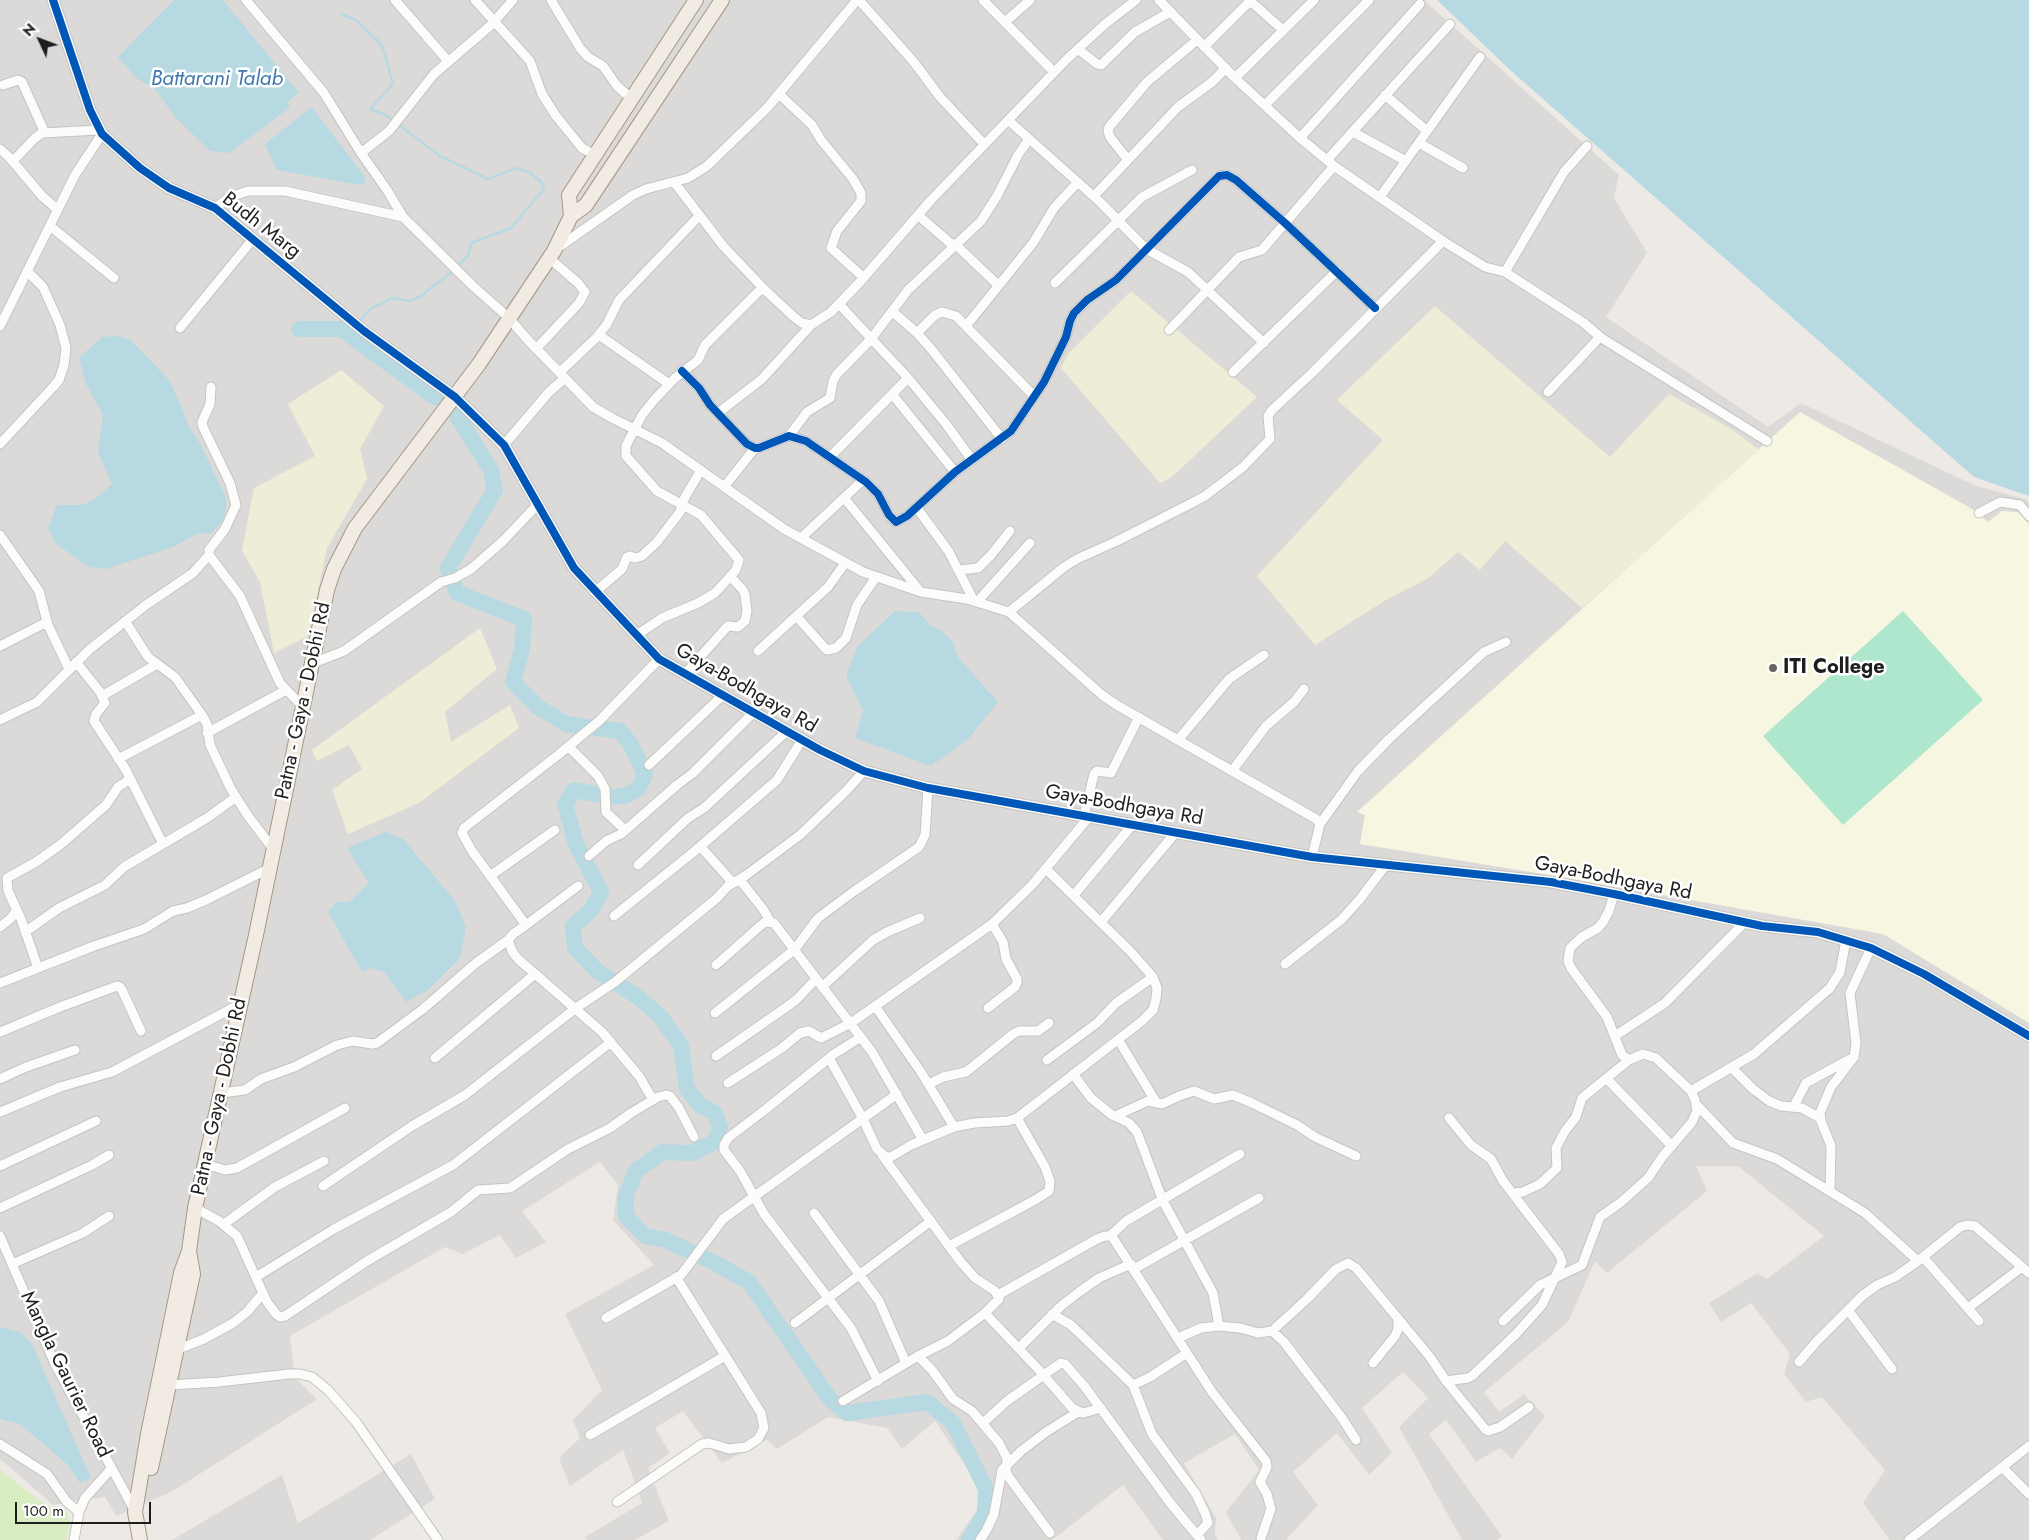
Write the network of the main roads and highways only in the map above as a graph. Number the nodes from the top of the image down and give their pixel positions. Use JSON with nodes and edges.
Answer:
{"nodes":[{"id":1,"x":696,"y":0,"type":"edge"},
{"id":2,"x":722,"y":0,"type":"edge"},
{"id":3,"x":570,"y":216,"type":"junction"},
{"id":4,"x":189,"y":1251,"type":"junction"},
{"id":5,"x":140,"y":1540,"type":"edge"},
{"id":6,"x":149,"y":1540,"type":"edge"}],
"edges":[{"from":1,"to":3,"type":"main road"},
{"from":2,"to":3,"type":"main road"},
{"from":3,"to":4,"type":"main road","name":"Patna - Gaya - Dobhi Rd"},
{"from":4,"to":5,"type":"main road","name":"Patna - Gaya - Dobhi Rd"},
{"from":4,"to":6,"type":"main road","name":"Patna - Gaya - Dobhi Rd"}]}
